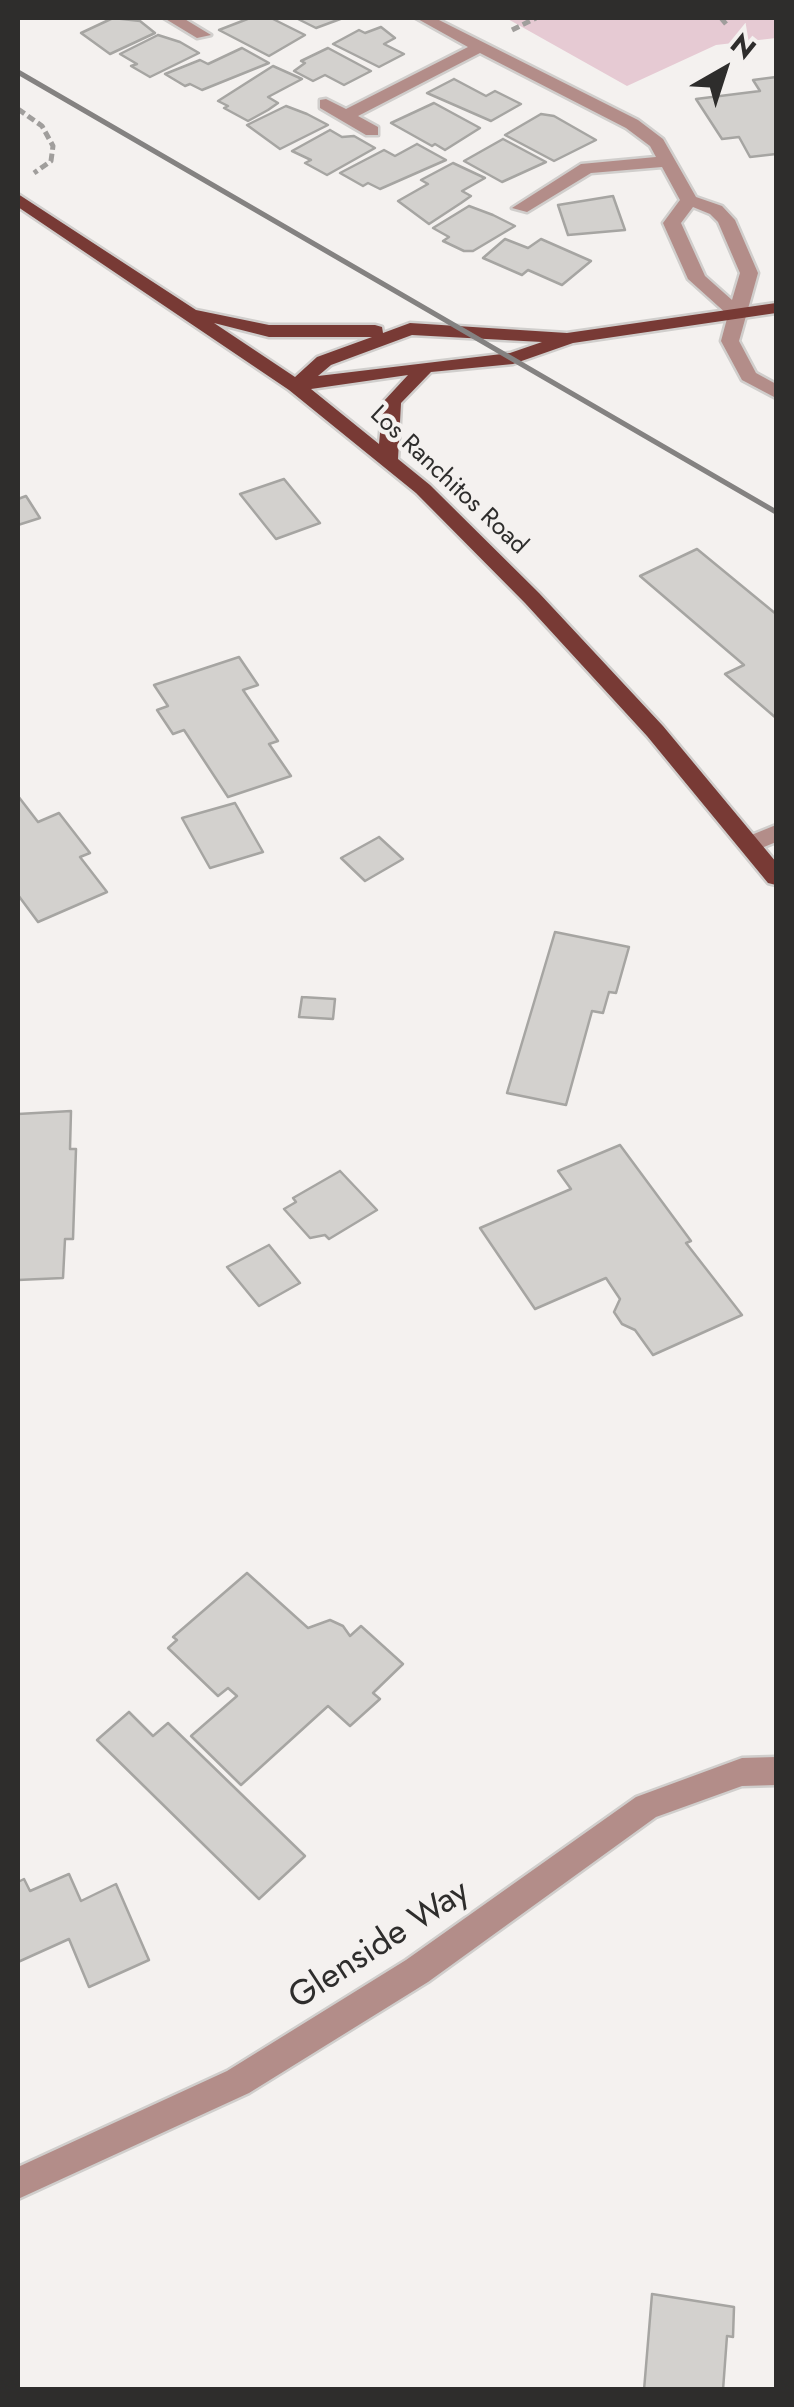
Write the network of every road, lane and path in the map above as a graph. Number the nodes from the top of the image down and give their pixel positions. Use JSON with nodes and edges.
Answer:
{"nodes":[{"id":1,"x":424,"y":18,"type":"edge"},
{"id":2,"x":182,"y":19,"type":"edge"},
{"id":3,"x":203,"y":36,"type":"dead end"},
{"id":4,"x":480,"y":46,"type":"junction"},
{"id":5,"x":326,"y":104,"type":"dead end"},
{"id":6,"x":18,"y":109,"type":"edge"},
{"id":7,"x":346,"y":115,"type":"junction"},
{"id":8,"x":372,"y":131,"type":"dead end"},
{"id":9,"x":670,"y":161,"type":"junction"},
{"id":10,"x":33,"y":174,"type":"dead end"},
{"id":11,"x":503,"y":198,"type":"dead end"},
{"id":12,"x":18,"y":199,"type":"edge"},
{"id":13,"x":689,"y":200,"type":"junction"},
{"id":14,"x":521,"y":208,"type":"junction"},
{"id":15,"x":539,"y":218,"type":"dead end"},
{"id":16,"x":776,"y":308,"type":"edge"},
{"id":17,"x":187,"y":310,"type":"junction"},
{"id":18,"x":736,"y":312,"type":"junction"},
{"id":19,"x":410,"y":329,"type":"junction"},
{"id":20,"x":570,"y":338,"type":"junction"},
{"id":21,"x":425,"y":368,"type":"junction"},
{"id":22,"x":296,"y":386,"type":"junction"},
{"id":23,"x":776,"y":392,"type":"edge"},
{"id":24,"x":388,"y":460,"type":"junction"},
{"id":25,"x":776,"y":833,"type":"edge"},
{"id":26,"x":752,"y":844,"type":"junction"},
{"id":27,"x":776,"y":876,"type":"edge"},
{"id":28,"x":776,"y":1772,"type":"edge"},
{"id":29,"x":18,"y":2183,"type":"edge"}],
"edges":[{"from":1,"to":4,"type":"street"},
{"from":2,"to":3,"type":"street"},
{"from":4,"to":7,"type":"street"},
{"from":4,"to":9,"type":"street"},
{"from":5,"to":7,"type":"street"},
{"from":6,"to":10,"type":"path"},
{"from":7,"to":8,"type":"street"},
{"from":9,"to":13,"type":"street"},
{"from":9,"to":14,"type":"street"},
{"from":11,"to":14,"type":"street"},
{"from":12,"to":17,"type":"main road","name":"Los Ranchitos Road"},
{"from":13,"to":18,"type":"street"},
{"from":13,"to":18,"type":"street"},
{"from":14,"to":15,"type":"street"},
{"from":16,"to":18,"type":"main road"},
{"from":17,"to":19,"type":"main road"},
{"from":17,"to":22,"type":"main road","name":"Los Ranchitos Road"},
{"from":18,"to":20,"type":"main road"},
{"from":18,"to":23,"type":"street"},
{"from":19,"to":20,"type":"main road"},
{"from":19,"to":22,"type":"main road"},
{"from":20,"to":21,"type":"main road"},
{"from":21,"to":22,"type":"main road"},
{"from":21,"to":24,"type":"main road"},
{"from":22,"to":24,"type":"main road","name":"Los Ranchitos Road"},
{"from":24,"to":26,"type":"main road","name":"Los Ranchitos Road"},
{"from":25,"to":26,"type":"street"},
{"from":26,"to":27,"type":"main road","name":"Los Ranchitos Road"},
{"from":28,"to":29,"type":"street","name":"Glenside Way"}]}
